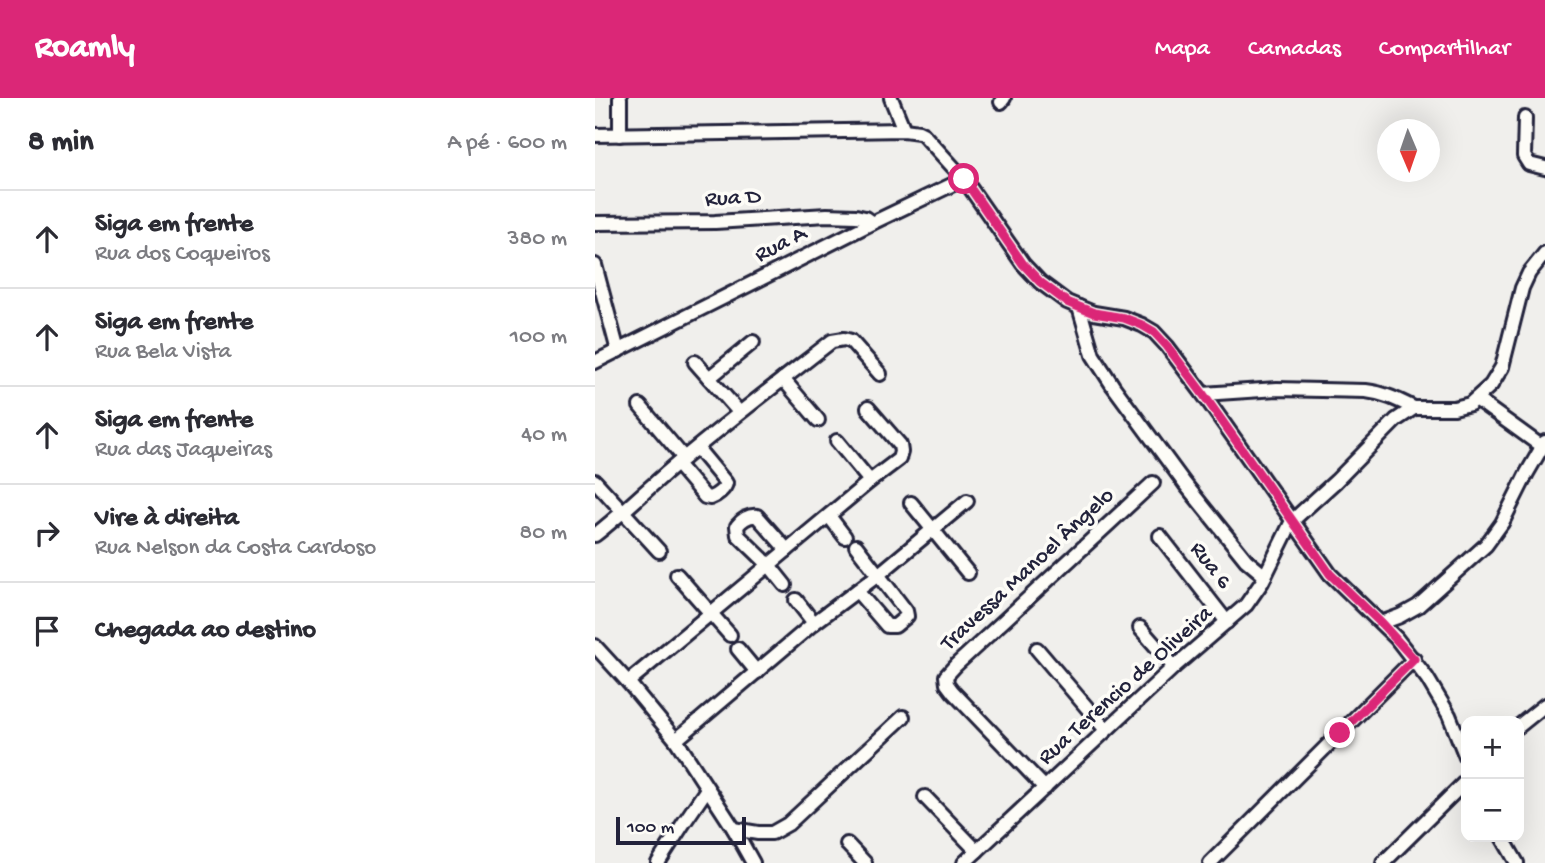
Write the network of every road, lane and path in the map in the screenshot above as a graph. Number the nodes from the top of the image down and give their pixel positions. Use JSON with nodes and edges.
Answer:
{"nodes":[{"id":1,"x":620,"y":98,"type":"edge"},
{"id":2,"x":891,"y":98,"type":"edge"},
{"id":3,"x":1525,"y":118,"type":"dead end"},
{"id":4,"x":904,"y":130,"type":"junction"},
{"id":5,"x":595,"y":135,"type":"edge"},
{"id":6,"x":620,"y":135,"type":"junction"},
{"id":7,"x":1545,"y":168,"type":"edge"},
{"id":8,"x":964,"y":179,"type":"junction"},
{"id":9,"x":595,"y":223,"type":"edge"},
{"id":10,"x":872,"y":223,"type":"junction"},
{"id":11,"x":1545,"y":253,"type":"edge"},
{"id":12,"x":595,"y":265,"type":"edge"},
{"id":13,"x":1079,"y":307,"type":"junction"},
{"id":14,"x":753,"y":342,"type":"dead end"},
{"id":15,"x":618,"y":351,"type":"junction"},
{"id":16,"x":595,"y":362,"type":"edge"},
{"id":17,"x":695,"y":362,"type":"dead end"},
{"id":18,"x":880,"y":374,"type":"dead end"},
{"id":19,"x":709,"y":378,"type":"junction"},
{"id":20,"x":783,"y":379,"type":"junction"},
{"id":21,"x":1203,"y":394,"type":"junction"},
{"id":22,"x":1476,"y":399,"type":"junction"},
{"id":23,"x":640,"y":407,"type":"dead end"},
{"id":24,"x":868,"y":408,"type":"dead end"},
{"id":25,"x":1414,"y":408,"type":"junction"},
{"id":26,"x":739,"y":412,"type":"junction"},
{"id":27,"x":818,"y":420,"type":"dead end"},
{"id":28,"x":837,"y":441,"type":"dead end"},
{"id":29,"x":1543,"y":444,"type":"edge"},
{"id":30,"x":697,"y":448,"type":"junction"},
{"id":31,"x":680,"y":461,"type":"junction"},
{"id":32,"x":595,"y":481,"type":"edge"},
{"id":33,"x":870,"y":481,"type":"junction"},
{"id":34,"x":1153,"y":483,"type":"dead end"},
{"id":35,"x":967,"y":501,"type":"dead end"},
{"id":36,"x":911,"y":503,"type":"dead end"},
{"id":37,"x":623,"y":512,"type":"junction"},
{"id":38,"x":829,"y":516,"type":"junction"},
{"id":39,"x":1292,"y":521,"type":"junction"},
{"id":40,"x":933,"y":529,"type":"junction"},
{"id":41,"x":595,"y":535,"type":"edge"},
{"id":42,"x":1160,"y":536,"type":"dead end"},
{"id":43,"x":845,"y":537,"type":"dead end"},
{"id":44,"x":856,"y":546,"type":"dead end"},
{"id":45,"x":787,"y":550,"type":"junction"},
{"id":46,"x":659,"y":551,"type":"dead end"},
{"id":47,"x":769,"y":565,"type":"junction"},
{"id":48,"x":968,"y":573,"type":"dead end"},
{"id":49,"x":677,"y":575,"type":"dead end"},
{"id":50,"x":878,"y":575,"type":"junction"},
{"id":51,"x":1265,"y":576,"type":"junction"},
{"id":52,"x":785,"y":585,"type":"dead end"},
{"id":53,"x":857,"y":591,"type":"junction"},
{"id":54,"x":796,"y":600,"type":"dead end"},
{"id":55,"x":711,"y":615,"type":"junction"},
{"id":56,"x":1227,"y":622,"type":"junction"},
{"id":57,"x":814,"y":623,"type":"junction"},
{"id":58,"x":1381,"y":623,"type":"junction"},
{"id":59,"x":1140,"y":628,"type":"dead end"},
{"id":60,"x":730,"y":635,"type":"dead end"},
{"id":61,"x":595,"y":646,"type":"edge"},
{"id":62,"x":738,"y":649,"type":"dead end"},
{"id":63,"x":1037,"y":649,"type":"dead end"},
{"id":64,"x":1414,"y":659,"type":"junction"},
{"id":65,"x":1174,"y":667,"type":"junction"},
{"id":66,"x":757,"y":672,"type":"junction"},
{"id":67,"x":628,"y":682,"type":"junction"},
{"id":68,"x":1545,"y":705,"type":"edge"},
{"id":69,"x":903,"y":717,"type":"dead end"},
{"id":70,"x":1524,"y":722,"type":"edge"},
{"id":71,"x":1106,"y":730,"type":"junction"},
{"id":72,"x":676,"y":740,"type":"junction"},
{"id":73,"x":1461,"y":746,"type":"edge"},
{"id":74,"x":1461,"y":786,"type":"edge"},
{"id":75,"x":1045,"y":788,"type":"junction"},
{"id":76,"x":707,"y":789,"type":"junction"},
{"id":77,"x":925,"y":797,"type":"dead end"},
{"id":78,"x":734,"y":829,"type":"junction"},
{"id":79,"x":1505,"y":842,"type":"edge"},
{"id":80,"x":847,"y":844,"type":"dead end"},
{"id":81,"x":977,"y":851,"type":"junction"},
{"id":82,"x":658,"y":863,"type":"edge"},
{"id":83,"x":753,"y":863,"type":"edge"},
{"id":84,"x":865,"y":863,"type":"edge"},
{"id":85,"x":964,"y":863,"type":"edge"},
{"id":86,"x":1210,"y":863,"type":"edge"},
{"id":87,"x":1383,"y":863,"type":"edge"},
{"id":88,"x":1517,"y":863,"type":"edge"}],
"edges":[{"from":1,"to":6,"type":"street"},
{"from":2,"to":4,"type":"street"},
{"from":3,"to":7,"type":"street"},
{"from":4,"to":6,"type":"street"},
{"from":4,"to":8,"type":"street"},
{"from":5,"to":6,"type":"street"},
{"from":8,"to":10,"type":"street","name":"Rua A"},
{"from":8,"to":13,"type":"street"},
{"from":9,"to":10,"type":"street","name":"Rua D"},
{"from":10,"to":15,"type":"street","name":"Rua A"},
{"from":11,"to":22,"type":"street"},
{"from":12,"to":15,"type":"street"},
{"from":13,"to":21,"type":"street"},
{"from":13,"to":51,"type":"street"},
{"from":14,"to":19,"type":"street"},
{"from":15,"to":16,"type":"street","name":"Rua A"},
{"from":17,"to":19,"type":"street"},
{"from":18,"to":20,"type":"street"},
{"from":19,"to":26,"type":"street"},
{"from":20,"to":26,"type":"street"},
{"from":20,"to":27,"type":"street"},
{"from":21,"to":25,"type":"street"},
{"from":21,"to":39,"type":"street"},
{"from":22,"to":25,"type":"street"},
{"from":22,"to":29,"type":"street"},
{"from":23,"to":31,"type":"street"},
{"from":24,"to":33,"type":"street"},
{"from":25,"to":39,"type":"street"},
{"from":26,"to":30,"type":"street"},
{"from":28,"to":33,"type":"street"},
{"from":29,"to":58,"type":"street"},
{"from":30,"to":31,"type":"street"},
{"from":30,"to":31,"type":"street"},
{"from":31,"to":37,"type":"street"},
{"from":32,"to":37,"type":"street"},
{"from":33,"to":38,"type":"street"},
{"from":34,"to":75,"type":"street","name":"Travessa Manoel Ângelo"},
{"from":35,"to":40,"type":"street"},
{"from":36,"to":40,"type":"street"},
{"from":37,"to":41,"type":"street"},
{"from":37,"to":46,"type":"street"},
{"from":38,"to":43,"type":"street"},
{"from":38,"to":45,"type":"street"},
{"from":39,"to":51,"type":"street","name":"Rua Terencio de Oliveira"},
{"from":39,"to":58,"type":"street"},
{"from":40,"to":48,"type":"street"},
{"from":40,"to":50,"type":"street"},
{"from":42,"to":56,"type":"street","name":"Rua 6"},
{"from":44,"to":50,"type":"street"},
{"from":45,"to":47,"type":"street"},
{"from":45,"to":47,"type":"street"},
{"from":47,"to":52,"type":"street"},
{"from":47,"to":55,"type":"street"},
{"from":49,"to":55,"type":"street"},
{"from":50,"to":53,"type":"street"},
{"from":50,"to":53,"type":"street"},
{"from":51,"to":56,"type":"street","name":"Rua Terencio de Oliveira"},
{"from":53,"to":57,"type":"street"},
{"from":54,"to":57,"type":"street"},
{"from":55,"to":60,"type":"street"},
{"from":55,"to":67,"type":"street"},
{"from":56,"to":65,"type":"street","name":"Rua Terencio de Oliveira"},
{"from":57,"to":66,"type":"street"},
{"from":58,"to":64,"type":"street"},
{"from":59,"to":65,"type":"street"},
{"from":61,"to":67,"type":"street"},
{"from":62,"to":66,"type":"street"},
{"from":63,"to":71,"type":"street"},
{"from":64,"to":73,"type":"street"},
{"from":64,"to":86,"type":"street"},
{"from":65,"to":71,"type":"street","name":"Rua Terencio de Oliveira"},
{"from":66,"to":72,"type":"street"},
{"from":67,"to":72,"type":"street"},
{"from":68,"to":70,"type":"street"},
{"from":69,"to":78,"type":"street"},
{"from":71,"to":75,"type":"street","name":"Rua Terencio de Oliveira"},
{"from":72,"to":76,"type":"street"},
{"from":74,"to":87,"type":"street"},
{"from":75,"to":81,"type":"street","name":"Rua Terencio de Oliveira"},
{"from":76,"to":78,"type":"street"},
{"from":76,"to":82,"type":"street"},
{"from":77,"to":81,"type":"street"},
{"from":78,"to":83,"type":"street"},
{"from":79,"to":88,"type":"street"},
{"from":80,"to":84,"type":"street"},
{"from":81,"to":85,"type":"street","name":"Rua Terencio de Oliveira"}]}
